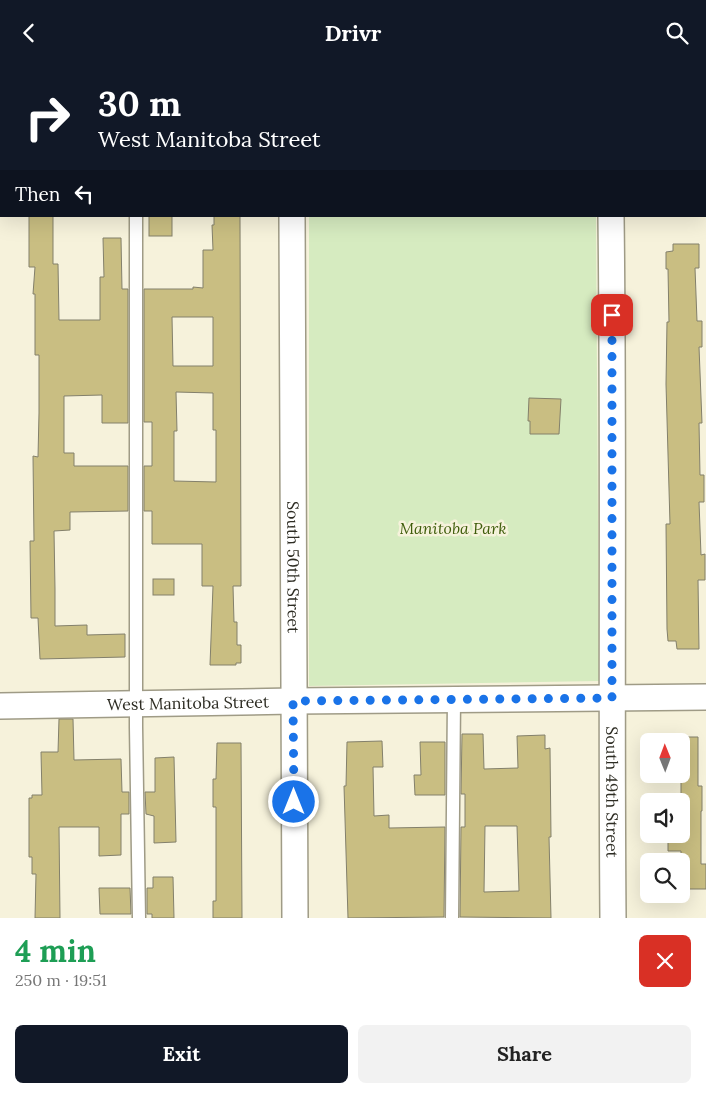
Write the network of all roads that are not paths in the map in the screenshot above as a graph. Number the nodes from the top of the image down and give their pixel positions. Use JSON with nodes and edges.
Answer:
{"nodes":[{"id":1,"x":136,"y":217,"type":"edge"},
{"id":2,"x":292,"y":217,"type":"edge"},
{"id":3,"x":611,"y":217,"type":"edge"},
{"id":4,"x":706,"y":697,"type":"edge"},
{"id":5,"x":612,"y":698,"type":"junction"},
{"id":6,"x":454,"y":699,"type":"junction"},
{"id":7,"x":293,"y":701,"type":"junction"},
{"id":8,"x":136,"y":704,"type":"junction"},
{"id":9,"x":0,"y":706,"type":"edge"},
{"id":10,"x":139,"y":918,"type":"edge"},
{"id":11,"x":295,"y":918,"type":"edge"},
{"id":12,"x":452,"y":918,"type":"edge"},
{"id":13,"x":613,"y":918,"type":"edge"}],
"edges":[{"from":1,"to":8,"type":"lane"},
{"from":2,"to":7,"type":"street","name":"South 50th Street"},
{"from":3,"to":5,"type":"street","name":"South 49th Street"},
{"from":4,"to":5,"type":"street","name":"West Manitoba Street"},
{"from":5,"to":6,"type":"street","name":"West Manitoba Street"},
{"from":5,"to":13,"type":"street","name":"South 49th Street"},
{"from":6,"to":7,"type":"street","name":"West Manitoba Street"},
{"from":6,"to":12,"type":"lane"},
{"from":7,"to":8,"type":"street","name":"West Manitoba Street"},
{"from":7,"to":11,"type":"street","name":"South 50th Street"},
{"from":8,"to":9,"type":"street","name":"West Manitoba Street"},
{"from":8,"to":10,"type":"lane"}]}
